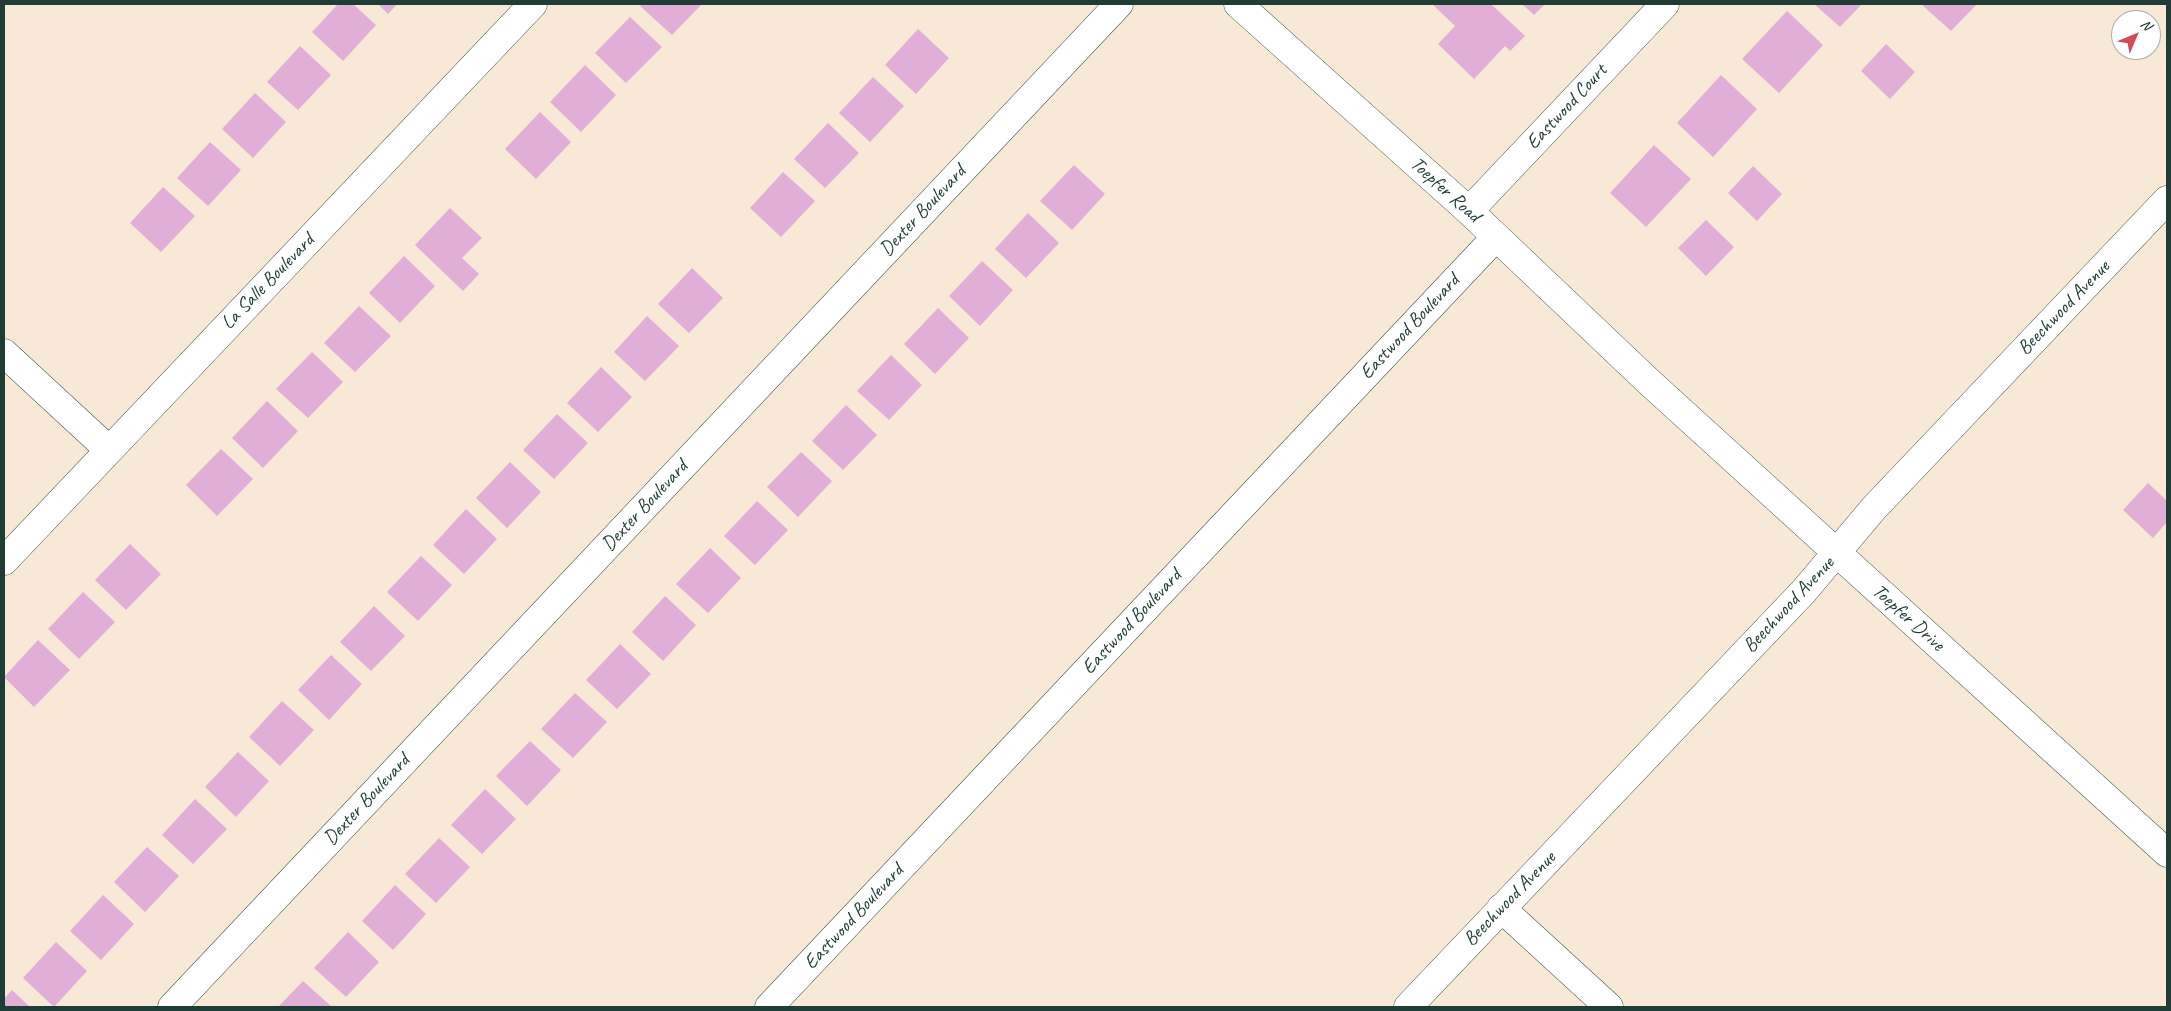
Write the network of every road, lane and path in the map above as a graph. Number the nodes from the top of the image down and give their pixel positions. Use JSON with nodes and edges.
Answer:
{"nodes":[{"id":1,"x":533,"y":4,"type":"edge"},
{"id":2,"x":1119,"y":4,"type":"edge"},
{"id":3,"x":1238,"y":4,"type":"edge"},
{"id":4,"x":1664,"y":4,"type":"edge"},
{"id":5,"x":2167,"y":200,"type":"edge"},
{"id":6,"x":1469,"y":211,"type":"junction"},
{"id":7,"x":1496,"y":237,"type":"junction"},
{"id":8,"x":4,"y":354,"type":"edge"},
{"id":9,"x":1648,"y":381,"type":"joint"},
{"id":10,"x":109,"y":450,"type":"junction"},
{"id":11,"x":1837,"y":553,"type":"junction"},
{"id":12,"x":4,"y":561,"type":"edge"},
{"id":13,"x":2167,"y":854,"type":"edge"},
{"id":14,"x":1501,"y":908,"type":"junction"},
{"id":15,"x":172,"y":1007,"type":"edge"},
{"id":16,"x":769,"y":1007,"type":"edge"},
{"id":17,"x":1408,"y":1007,"type":"edge"},
{"id":18,"x":1609,"y":1007,"type":"edge"}],
"edges":[{"from":1,"to":10,"type":"street","name":"La Salle Boulevard"},
{"from":2,"to":15,"type":"street","name":"Dexter Boulevard"},
{"from":3,"to":6,"type":"street","name":"Toepfer Road"},
{"from":4,"to":6,"type":"street","name":"Eastwood Court"},
{"from":5,"to":11,"type":"street","name":"Beechwood Avenue"},
{"from":6,"to":7,"type":"street","name":"Toepfer Road"},
{"from":7,"to":9,"type":"street","name":"Toepfer Road"},
{"from":7,"to":16,"type":"street","name":"Eastwood Boulevard"},
{"from":8,"to":10,"type":"street"},
{"from":9,"to":11,"type":"street","name":"Toepfer Drive"},
{"from":10,"to":12,"type":"street","name":"La Salle Boulevard"},
{"from":11,"to":13,"type":"street","name":"Toepfer Drive"},
{"from":11,"to":14,"type":"street","name":"Beechwood Avenue"},
{"from":14,"to":17,"type":"street","name":"Beechwood Avenue"},
{"from":14,"to":18,"type":"street"}]}
